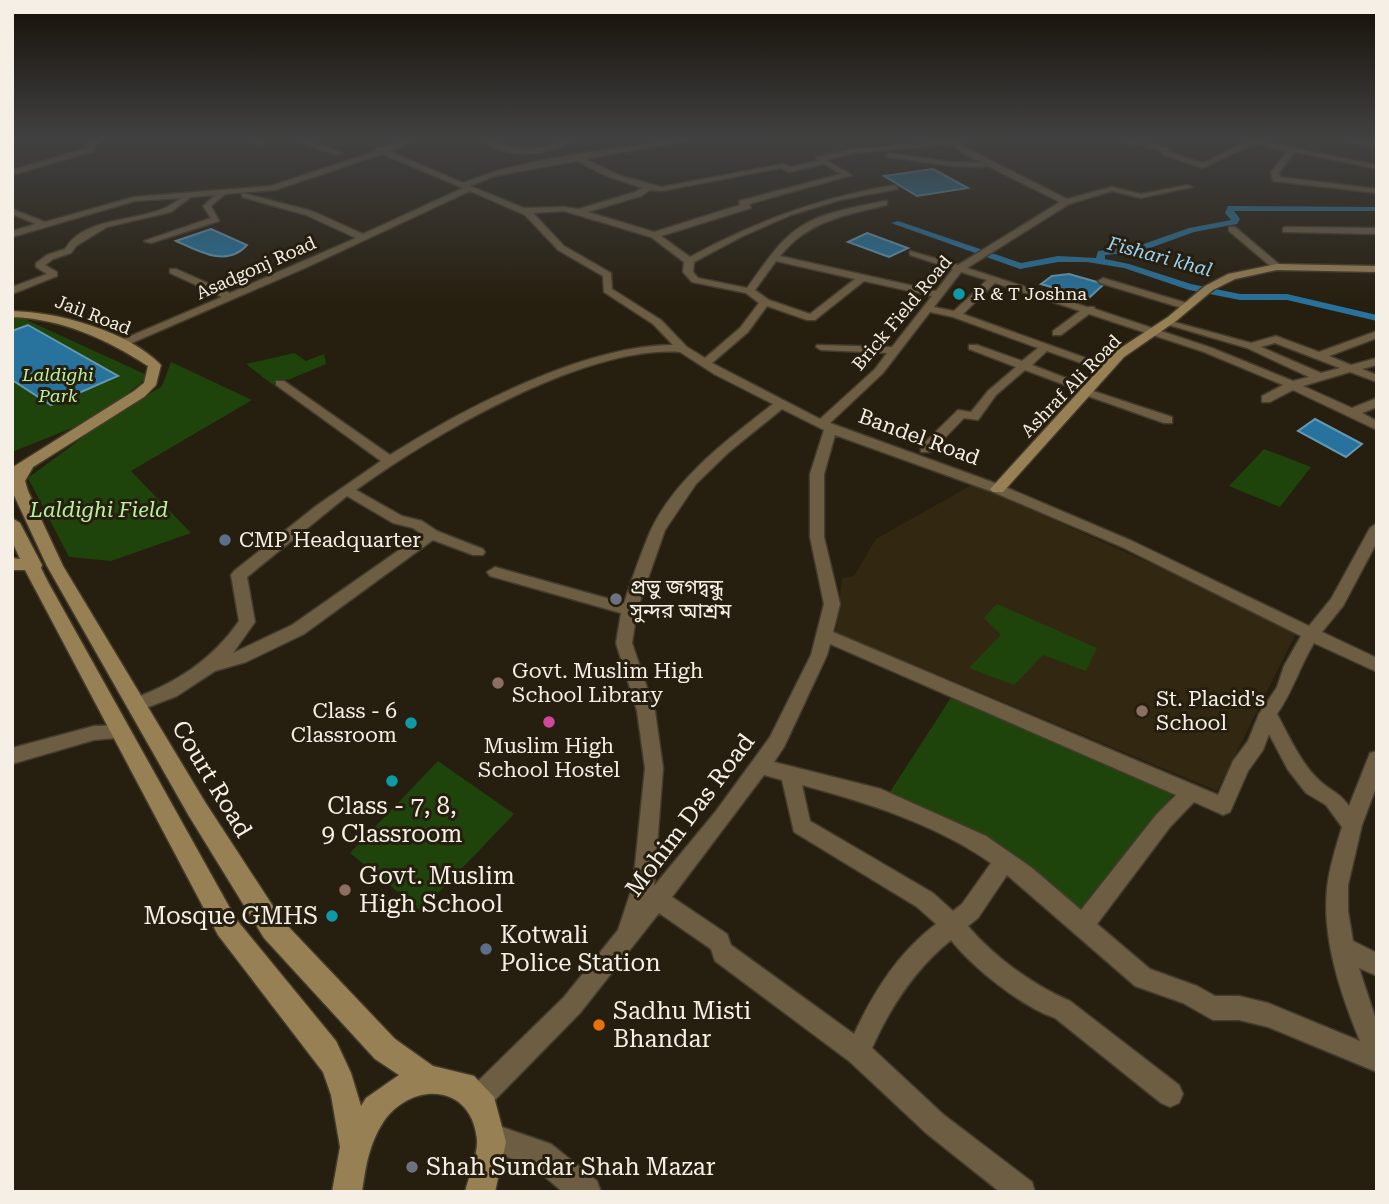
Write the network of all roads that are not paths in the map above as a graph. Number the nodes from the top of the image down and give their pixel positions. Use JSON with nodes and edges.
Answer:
{"nodes":[{"id":1,"x":186,"y":196,"type":"edge"},
{"id":2,"x":189,"y":196,"type":"edge"},
{"id":3,"x":218,"y":196,"type":"edge"},
{"id":4,"x":248,"y":196,"type":"edge"},
{"id":5,"x":448,"y":196,"type":"edge"},
{"id":6,"x":488,"y":196,"type":"edge"},
{"id":7,"x":631,"y":196,"type":"edge"},
{"id":8,"x":771,"y":196,"type":"edge"},
{"id":9,"x":849,"y":196,"type":"edge"},
{"id":10,"x":1055,"y":196,"type":"edge"},
{"id":11,"x":1087,"y":196,"type":"edge"},
{"id":12,"x":1066,"y":202,"type":"junction"},
{"id":13,"x":884,"y":203,"type":"dead end"},
{"id":14,"x":809,"y":204,"type":"junction"},
{"id":15,"x":12,"y":211,"type":"edge"},
{"id":16,"x":523,"y":211,"type":"junction"},
{"id":17,"x":579,"y":212,"type":"junction"},
{"id":18,"x":835,"y":216,"type":"junction"},
{"id":19,"x":42,"y":224,"type":"junction"},
{"id":20,"x":1232,"y":229,"type":"dead end"},
{"id":21,"x":1286,"y":230,"type":"dead end"},
{"id":22,"x":1377,"y":231,"type":"edge"},
{"id":23,"x":12,"y":234,"type":"edge"},
{"id":24,"x":654,"y":236,"type":"junction"},
{"id":25,"x":361,"y":237,"type":"junction"},
{"id":26,"x":148,"y":241,"type":"dead end"},
{"id":27,"x":913,"y":253,"type":"dead end"},
{"id":28,"x":775,"y":258,"type":"junction"},
{"id":29,"x":689,"y":261,"type":"junction"},
{"id":30,"x":1277,"y":267,"type":"junction"},
{"id":31,"x":958,"y":269,"type":"junction"},
{"id":32,"x":1375,"y":269,"type":"edge"},
{"id":33,"x":173,"y":271,"type":"dead end"},
{"id":34,"x":863,"y":277,"type":"junction"},
{"id":35,"x":993,"y":279,"type":"junction"},
{"id":36,"x":1103,"y":281,"type":"dead end"},
{"id":37,"x":12,"y":291,"type":"edge"},
{"id":38,"x":749,"y":291,"type":"junction"},
{"id":39,"x":937,"y":294,"type":"junction"},
{"id":40,"x":232,"y":297,"type":"junction"},
{"id":41,"x":765,"y":302,"type":"junction"},
{"id":42,"x":1186,"y":306,"type":"junction"},
{"id":43,"x":926,"y":309,"type":"junction"},
{"id":44,"x":1090,"y":309,"type":"junction"},
{"id":45,"x":12,"y":314,"type":"edge"},
{"id":46,"x":956,"y":315,"type":"junction"},
{"id":47,"x":1167,"y":323,"type":"junction"},
{"id":48,"x":1153,"y":332,"type":"junction"},
{"id":49,"x":1057,"y":333,"type":"dead end"},
{"id":50,"x":1377,"y":334,"type":"edge"},
{"id":51,"x":127,"y":341,"type":"junction"},
{"id":52,"x":1047,"y":346,"type":"junction"},
{"id":53,"x":1251,"y":346,"type":"junction"},
{"id":54,"x":821,"y":347,"type":"dead end"},
{"id":55,"x":972,"y":347,"type":"dead end"},
{"id":56,"x":683,"y":349,"type":"junction"},
{"id":57,"x":894,"y":350,"type":"junction"},
{"id":58,"x":1319,"y":356,"type":"junction"},
{"id":59,"x":1377,"y":361,"type":"edge"},
{"id":60,"x":706,"y":363,"type":"junction"},
{"id":61,"x":1022,"y":367,"type":"junction"},
{"id":62,"x":1350,"y":368,"type":"junction"},
{"id":63,"x":1107,"y":369,"type":"junction"},
{"id":64,"x":1319,"y":377,"type":"junction"},
{"id":65,"x":1377,"y":379,"type":"edge"},
{"id":66,"x":280,"y":383,"type":"dead end"},
{"id":67,"x":1293,"y":386,"type":"junction"},
{"id":68,"x":1087,"y":391,"type":"junction"},
{"id":69,"x":1266,"y":399,"type":"dead end"},
{"id":70,"x":1377,"y":402,"type":"edge"},
{"id":71,"x":781,"y":404,"type":"junction"},
{"id":72,"x":1352,"y":413,"type":"junction"},
{"id":73,"x":1168,"y":421,"type":"dead end"},
{"id":74,"x":1377,"y":426,"type":"edge"},
{"id":75,"x":827,"y":427,"type":"junction"},
{"id":76,"x":926,"y":449,"type":"dead end"},
{"id":77,"x":391,"y":462,"type":"junction"},
{"id":78,"x":19,"y":470,"type":"edge"},
{"id":79,"x":998,"y":489,"type":"junction"},
{"id":80,"x":348,"y":491,"type":"junction"},
{"id":81,"x":12,"y":523,"type":"edge"},
{"id":82,"x":1377,"y":528,"type":"edge"},
{"id":83,"x":432,"y":534,"type":"junction"},
{"id":84,"x":478,"y":552,"type":"dead end"},
{"id":85,"x":23,"y":565,"type":"edge"},
{"id":86,"x":495,"y":572,"type":"dead end"},
{"id":87,"x":629,"y":610,"type":"junction"},
{"id":88,"x":1311,"y":634,"type":"junction"},
{"id":89,"x":824,"y":635,"type":"junction"},
{"id":90,"x":211,"y":665,"type":"junction"},
{"id":91,"x":1377,"y":666,"type":"edge"},
{"id":92,"x":138,"y":704,"type":"junction"},
{"id":93,"x":1268,"y":714,"type":"junction"},
{"id":94,"x":121,"y":732,"type":"junction"},
{"id":95,"x":12,"y":756,"type":"edge"},
{"id":96,"x":1376,"y":764,"type":"edge"},
{"id":97,"x":760,"y":766,"type":"junction"},
{"id":98,"x":790,"y":774,"type":"junction"},
{"id":99,"x":1191,"y":792,"type":"junction"},
{"id":100,"x":1352,"y":825,"type":"junction"},
{"id":101,"x":1005,"y":861,"type":"junction"},
{"id":102,"x":658,"y":900,"type":"junction"},
{"id":103,"x":1083,"y":925,"type":"junction"},
{"id":104,"x":954,"y":926,"type":"junction"},
{"id":105,"x":626,"y":938,"type":"junction"},
{"id":106,"x":1345,"y":948,"type":"junction"},
{"id":107,"x":1377,"y":965,"type":"edge"},
{"id":108,"x":1377,"y":1051,"type":"edge"},
{"id":109,"x":858,"y":1052,"type":"junction"},
{"id":110,"x":1377,"y":1060,"type":"edge"},
{"id":111,"x":426,"y":1078,"type":"junction"},
{"id":112,"x":1170,"y":1094,"type":"dead end"},
{"id":113,"x":479,"y":1098,"type":"junction"},
{"id":114,"x":493,"y":1138,"type":"junction"},
{"id":115,"x":353,"y":1143,"type":"junction"},
{"id":116,"x":347,"y":1192,"type":"edge"},
{"id":117,"x":480,"y":1192,"type":"edge"},
{"id":118,"x":586,"y":1192,"type":"edge"},
{"id":119,"x":1021,"y":1192,"type":"edge"}],
"edges":[{"from":1,"to":19,"type":"street"},
{"from":2,"to":37,"type":"street"},
{"from":3,"to":26,"type":"street"},
{"from":4,"to":25,"type":"street"},
{"from":5,"to":25,"type":"street","name":"Asadgonj Road"},
{"from":6,"to":16,"type":"street","name":"Bandel Road"},
{"from":7,"to":17,"type":"street"},
{"from":8,"to":24,"type":"street"},
{"from":9,"to":14,"type":"street"},
{"from":10,"to":12,"type":"street"},
{"from":11,"to":12,"type":"street","name":"Brick Field Road"},
{"from":12,"to":31,"type":"street","name":"Brick Field Road"},
{"from":13,"to":18,"type":"street"},
{"from":14,"to":18,"type":"street"},
{"from":14,"to":29,"type":"street"},
{"from":15,"to":19,"type":"street"},
{"from":16,"to":17,"type":"street"},
{"from":16,"to":56,"type":"street","name":"Bandel Road"},
{"from":17,"to":24,"type":"street"},
{"from":18,"to":28,"type":"street"},
{"from":19,"to":23,"type":"street"},
{"from":20,"to":30,"type":"street"},
{"from":21,"to":22,"type":"street"},
{"from":24,"to":29,"type":"street"},
{"from":25,"to":40,"type":"street","name":"Asadgonj Road"},
{"from":27,"to":31,"type":"street"},
{"from":28,"to":34,"type":"street"},
{"from":28,"to":38,"type":"street"},
{"from":29,"to":38,"type":"street"},
{"from":30,"to":32,"type":"main road","name":"Ashraf Ali Road"},
{"from":30,"to":42,"type":"main road","name":"Ashraf Ali Road"},
{"from":31,"to":35,"type":"street"},
{"from":31,"to":39,"type":"street","name":"Brick Field Road"},
{"from":33,"to":40,"type":"street"},
{"from":34,"to":39,"type":"street"},
{"from":34,"to":41,"type":"street"},
{"from":35,"to":44,"type":"street"},
{"from":35,"to":46,"type":"street"},
{"from":36,"to":42,"type":"street"},
{"from":38,"to":41,"type":"street"},
{"from":39,"to":43,"type":"street","name":"Brick Field Road"},
{"from":40,"to":51,"type":"street","name":"Asadgonj Road"},
{"from":41,"to":60,"type":"street"},
{"from":42,"to":47,"type":"main road","name":"Ashraf Ali Road"},
{"from":43,"to":46,"type":"street"},
{"from":43,"to":57,"type":"street","name":"Brick Field Road"},
{"from":44,"to":48,"type":"street"},
{"from":44,"to":49,"type":"street"},
{"from":45,"to":51,"type":"main road","name":"Jail Road"},
{"from":46,"to":52,"type":"street"},
{"from":47,"to":48,"type":"main road","name":"Ashraf Ali Road"},
{"from":47,"to":53,"type":"street"},
{"from":48,"to":63,"type":"main road","name":"Ashraf Ali Road"},
{"from":48,"to":67,"type":"street"},
{"from":50,"to":58,"type":"street"},
{"from":51,"to":78,"type":"main road","name":"Jail Road"},
{"from":52,"to":61,"type":"street"},
{"from":52,"to":63,"type":"street"},
{"from":53,"to":58,"type":"street"},
{"from":53,"to":64,"type":"street"},
{"from":54,"to":57,"type":"street"},
{"from":55,"to":61,"type":"street"},
{"from":56,"to":60,"type":"street","name":"Bandel Road"},
{"from":56,"to":77,"type":"street"},
{"from":57,"to":75,"type":"street","name":"Brick Field Road"},
{"from":58,"to":62,"type":"street"},
{"from":59,"to":62,"type":"street"},
{"from":60,"to":71,"type":"street","name":"Bandel Road"},
{"from":61,"to":68,"type":"street"},
{"from":61,"to":76,"type":"street"},
{"from":62,"to":64,"type":"street"},
{"from":62,"to":65,"type":"street"},
{"from":63,"to":68,"type":"main road","name":"Ashraf Ali Road"},
{"from":64,"to":67,"type":"street"},
{"from":66,"to":77,"type":"street"},
{"from":67,"to":69,"type":"street"},
{"from":67,"to":72,"type":"street"},
{"from":68,"to":73,"type":"street"},
{"from":68,"to":79,"type":"main road","name":"Ashraf Ali Road"},
{"from":70,"to":72,"type":"street"},
{"from":71,"to":75,"type":"street","name":"Bandel Road"},
{"from":71,"to":87,"type":"street"},
{"from":72,"to":74,"type":"street"},
{"from":75,"to":79,"type":"street","name":"Bandel Road"},
{"from":75,"to":89,"type":"street","name":"Mohim Das Road"},
{"from":77,"to":80,"type":"street"},
{"from":78,"to":92,"type":"main road","name":"Court Road"},
{"from":79,"to":88,"type":"street","name":"Bandel Road"},
{"from":80,"to":83,"type":"street"},
{"from":80,"to":90,"type":"street"},
{"from":81,"to":85,"type":"main road"},
{"from":82,"to":88,"type":"street"},
{"from":83,"to":84,"type":"street"},
{"from":83,"to":90,"type":"street"},
{"from":85,"to":94,"type":"main road"},
{"from":86,"to":87,"type":"street"},
{"from":87,"to":105,"type":"street"},
{"from":88,"to":91,"type":"street","name":"Bandel Road"},
{"from":88,"to":93,"type":"street"},
{"from":89,"to":97,"type":"street","name":"Mohim Das Road"},
{"from":89,"to":99,"type":"street"},
{"from":90,"to":92,"type":"street"},
{"from":92,"to":111,"type":"main road","name":"Court Road"},
{"from":93,"to":99,"type":"street"},
{"from":93,"to":100,"type":"street"},
{"from":94,"to":95,"type":"street"},
{"from":94,"to":115,"type":"main road"},
{"from":96,"to":100,"type":"street"},
{"from":97,"to":98,"type":"street"},
{"from":97,"to":102,"type":"street","name":"Mohim Das Road"},
{"from":98,"to":101,"type":"street"},
{"from":98,"to":104,"type":"street"},
{"from":99,"to":103,"type":"street"},
{"from":100,"to":106,"type":"street"},
{"from":101,"to":103,"type":"street"},
{"from":101,"to":104,"type":"street"},
{"from":102,"to":105,"type":"street","name":"Mohim Das Road"},
{"from":102,"to":109,"type":"street"},
{"from":103,"to":110,"type":"street"},
{"from":104,"to":109,"type":"street"},
{"from":104,"to":112,"type":"street"},
{"from":105,"to":113,"type":"street","name":"Mohim Das Road"},
{"from":106,"to":107,"type":"street"},
{"from":106,"to":108,"type":"street"},
{"from":109,"to":119,"type":"street"},
{"from":111,"to":113,"type":"main road"},
{"from":111,"to":115,"type":"main road"},
{"from":113,"to":114,"type":"main road"},
{"from":114,"to":117,"type":"main road"},
{"from":114,"to":118,"type":"street"},
{"from":115,"to":116,"type":"main road"}]}
